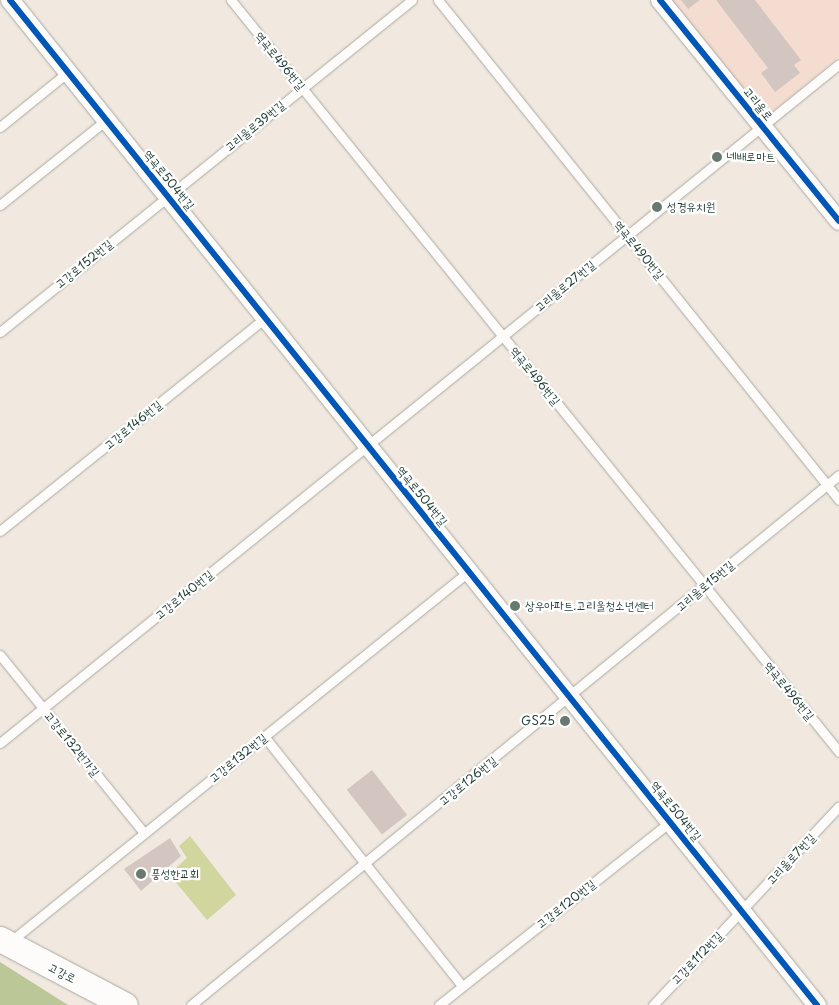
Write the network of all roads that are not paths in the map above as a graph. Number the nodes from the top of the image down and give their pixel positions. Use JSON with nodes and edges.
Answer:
{"nodes":[{"id":1,"x":10,"y":0,"type":"edge"},
{"id":2,"x":230,"y":0,"type":"edge"},
{"id":3,"x":412,"y":0,"type":"edge"},
{"id":4,"x":438,"y":0,"type":"edge"},
{"id":5,"x":660,"y":0,"type":"edge"},
{"id":6,"x":839,"y":64,"type":"edge"},
{"id":7,"x":68,"y":72,"type":"junction"},
{"id":8,"x":302,"y":88,"type":"junction"},
{"id":9,"x":106,"y":120,"type":"junction"},
{"id":10,"x":0,"y":127,"type":"edge"},
{"id":11,"x":762,"y":127,"type":"junction"},
{"id":12,"x":167,"y":196,"type":"junction"},
{"id":13,"x":0,"y":205,"type":"edge"},
{"id":14,"x":839,"y":222,"type":"edge"},
{"id":15,"x":628,"y":236,"type":"junction"},
{"id":16,"x":265,"y":318,"type":"junction"},
{"id":17,"x":0,"y":332,"type":"edge"},
{"id":18,"x":503,"y":337,"type":"junction"},
{"id":19,"x":368,"y":446,"type":"junction"},
{"id":20,"x":839,"y":475,"type":"edge"},
{"id":21,"x":827,"y":485,"type":"junction"},
{"id":22,"x":839,"y":500,"type":"edge"},
{"id":23,"x":0,"y":532,"type":"edge"},
{"id":24,"x":469,"y":571,"type":"junction"},
{"id":25,"x":705,"y":586,"type":"junction"},
{"id":26,"x":0,"y":655,"type":"edge"},
{"id":27,"x":570,"y":698,"type":"junction"},
{"id":28,"x":43,"y":708,"type":"junction"},
{"id":29,"x":264,"y":736,"type":"junction"},
{"id":30,"x":0,"y":743,"type":"edge"},
{"id":31,"x":839,"y":752,"type":"edge"},
{"id":32,"x":839,"y":806,"type":"edge"},
{"id":33,"x":670,"y":822,"type":"junction"},
{"id":34,"x":144,"y":834,"type":"junction"},
{"id":35,"x":365,"y":864,"type":"junction"},
{"id":36,"x":742,"y":912,"type":"junction"},
{"id":37,"x":4,"y":942,"type":"edge"},
{"id":38,"x":462,"y":986,"type":"junction"},
{"id":39,"x":125,"y":1005,"type":"edge"},
{"id":40,"x":191,"y":1005,"type":"edge"},
{"id":41,"x":439,"y":1005,"type":"edge"},
{"id":42,"x":653,"y":1005,"type":"edge"},
{"id":43,"x":817,"y":1005,"type":"edge"}],
"edges":[{"from":1,"to":7,"type":"street","name":"역곡로504번길"},
{"from":2,"to":8,"type":"lane","name":"역곡로496번길"},
{"from":3,"to":8,"type":"lane","name":"고리울로39번길"},
{"from":4,"to":15,"type":"lane","name":"역곡로490번길"},
{"from":5,"to":11,"type":"street","name":"고리울로"},
{"from":6,"to":11,"type":"lane","name":"고리울로27번길"},
{"from":7,"to":9,"type":"street","name":"역곡로504번길"},
{"from":7,"to":10,"type":"lane"},
{"from":8,"to":12,"type":"lane","name":"고리울로39번길"},
{"from":8,"to":18,"type":"lane","name":"역곡로496번길"},
{"from":9,"to":12,"type":"street","name":"역곡로504번길"},
{"from":9,"to":13,"type":"lane"},
{"from":11,"to":14,"type":"street","name":"고리울로"},
{"from":11,"to":15,"type":"lane","name":"고리울로27번길"},
{"from":12,"to":16,"type":"street","name":"역곡로504번길"},
{"from":12,"to":17,"type":"lane","name":"고강로152번길"},
{"from":15,"to":18,"type":"lane","name":"고리울로27번길"},
{"from":15,"to":21,"type":"lane","name":"역곡로490번길"},
{"from":16,"to":19,"type":"street","name":"역곡로504번길"},
{"from":16,"to":23,"type":"lane","name":"고강로146번길"},
{"from":18,"to":19,"type":"lane","name":"고리울로27번길"},
{"from":18,"to":25,"type":"lane","name":"역곡로496번길"},
{"from":19,"to":24,"type":"street","name":"역곡로504번길"},
{"from":19,"to":28,"type":"lane","name":"고강로140번길"},
{"from":20,"to":21,"type":"lane","name":"고리울로15번길"},
{"from":21,"to":22,"type":"lane","name":"역곡로490번길"},
{"from":21,"to":25,"type":"lane","name":"고리울로15번길"},
{"from":24,"to":27,"type":"street","name":"역곡로504번길"},
{"from":24,"to":29,"type":"lane","name":"고강로132번길"},
{"from":25,"to":27,"type":"lane","name":"고리울로15번길"},
{"from":25,"to":31,"type":"lane","name":"역곡로496번길"},
{"from":26,"to":28,"type":"lane","name":"고강로132번가길"},
{"from":27,"to":33,"type":"street","name":"역곡로504번길"},
{"from":27,"to":35,"type":"lane","name":"고강로126번길"},
{"from":28,"to":30,"type":"lane","name":"고강로140번길"},
{"from":28,"to":34,"type":"lane","name":"고강로132번가길"},
{"from":29,"to":34,"type":"lane","name":"고강로132번길"},
{"from":29,"to":35,"type":"lane"},
{"from":32,"to":36,"type":"lane","name":"고리울로7번길"},
{"from":33,"to":36,"type":"street","name":"역곡로504번길"},
{"from":33,"to":38,"type":"lane","name":"고강로120번길"},
{"from":34,"to":37,"type":"lane","name":"고강로132번길"},
{"from":35,"to":38,"type":"lane"},
{"from":35,"to":40,"type":"lane","name":"고강로126번길"},
{"from":36,"to":42,"type":"lane","name":"고강로112번길"},
{"from":36,"to":43,"type":"street","name":"역곡로504번길"},
{"from":37,"to":39,"type":"street","name":"고강로"},
{"from":38,"to":41,"type":"lane","name":"고강로120번길"}]}
